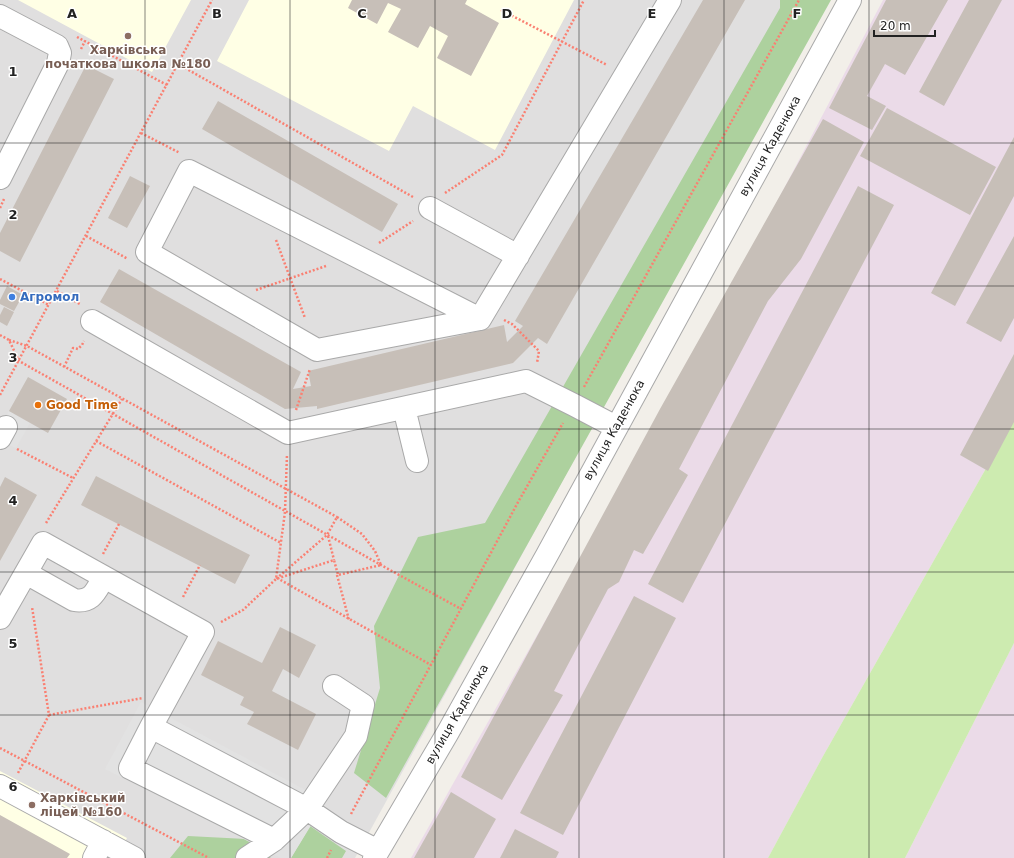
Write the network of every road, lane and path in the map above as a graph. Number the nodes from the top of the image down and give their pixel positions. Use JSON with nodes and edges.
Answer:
{"nodes":[{"id":1,"x":212,"y":0,"type":"edge"},
{"id":2,"x":584,"y":0,"type":"edge"},
{"id":3,"x":670,"y":0,"type":"edge"},
{"id":4,"x":799,"y":0,"type":"edge"},
{"id":5,"x":850,"y":0,"type":"edge"},
{"id":6,"x":501,"y":10,"type":"dead end"},
{"id":7,"x":0,"y":16,"type":"edge"},
{"id":8,"x":71,"y":34,"type":"dead end"},
{"id":9,"x":562,"y":42,"type":"junction"},
{"id":10,"x":178,"y":64,"type":"junction"},
{"id":11,"x":626,"y":75,"type":"junction"},
{"id":12,"x":167,"y":85,"type":"junction"},
{"id":13,"x":0,"y":178,"type":"edge"},
{"id":14,"x":430,"y":208,"type":"junction"},
{"id":15,"x":86,"y":236,"type":"junction"},
{"id":16,"x":275,"y":237,"type":"dead end"},
{"id":17,"x":356,"y":256,"type":"junction"},
{"id":18,"x":518,"y":256,"type":"junction"},
{"id":19,"x":134,"y":263,"type":"dead end"},
{"id":20,"x":290,"y":278,"type":"junction"},
{"id":21,"x":0,"y":279,"type":"edge"},
{"id":22,"x":228,"y":299,"type":"junction"},
{"id":23,"x":49,"y":305,"type":"junction"},
{"id":24,"x":483,"y":314,"type":"junction"},
{"id":25,"x":305,"y":319,"type":"dead end"},
{"id":26,"x":92,"y":321,"type":"dead end"},
{"id":27,"x":0,"y":335,"type":"edge"},
{"id":28,"x":8,"y":340,"type":"junction"},
{"id":29,"x":27,"y":346,"type":"junction"},
{"id":30,"x":317,"y":350,"type":"junction"},
{"id":31,"x":19,"y":361,"type":"junction"},
{"id":32,"x":534,"y":385,"type":"junction"},
{"id":33,"x":0,"y":395,"type":"edge"},
{"id":34,"x":122,"y":399,"type":"junction"},
{"id":35,"x":574,"y":404,"type":"junction"},
{"id":36,"x":404,"y":408,"type":"junction"},
{"id":37,"x":113,"y":414,"type":"junction"},
{"id":38,"x":616,"y":427,"type":"junction"},
{"id":39,"x":288,"y":434,"type":"junction"},
{"id":40,"x":7,"y":438,"type":"edge"},
{"id":41,"x":96,"y":441,"type":"junction"},
{"id":42,"x":417,"y":461,"type":"dead end"},
{"id":43,"x":74,"y":478,"type":"junction"},
{"id":44,"x":285,"y":512,"type":"junction"},
{"id":45,"x":337,"y":518,"type":"junction"},
{"id":46,"x":119,"y":524,"type":"dead end"},
{"id":47,"x":328,"y":535,"type":"junction"},
{"id":48,"x":43,"y":543,"type":"junction"},
{"id":49,"x":281,"y":543,"type":"junction"},
{"id":50,"x":334,"y":560,"type":"junction"},
{"id":51,"x":200,"y":566,"type":"dead end"},
{"id":52,"x":381,"y":566,"type":"junction"},
{"id":53,"x":26,"y":573,"type":"junction"},
{"id":54,"x":99,"y":574,"type":"junction"},
{"id":55,"x":338,"y":575,"type":"junction"},
{"id":56,"x":276,"y":579,"type":"junction"},
{"id":57,"x":461,"y":609,"type":"junction"},
{"id":58,"x":173,"y":615,"type":"junction"},
{"id":59,"x":0,"y":618,"type":"edge"},
{"id":60,"x":349,"y":620,"type":"junction"},
{"id":61,"x":203,"y":632,"type":"junction"},
{"id":62,"x":431,"y":665,"type":"junction"},
{"id":63,"x":334,"y":686,"type":"dead end"},
{"id":64,"x":169,"y":693,"type":"junction"},
{"id":65,"x":49,"y":715,"type":"junction"},
{"id":66,"x":150,"y":727,"type":"junction"},
{"id":67,"x":0,"y":748,"type":"edge"},
{"id":68,"x":25,"y":761,"type":"junction"},
{"id":69,"x":0,"y":786,"type":"edge"},
{"id":70,"x":307,"y":809,"type":"junction"},
{"id":71,"x":341,"y":832,"type":"junction"},
{"id":72,"x":274,"y":840,"type":"junction"},
{"id":73,"x":98,"y":850,"type":"edge"},
{"id":74,"x":376,"y":855,"type":"edge"},
{"id":75,"x":134,"y":858,"type":"edge"},
{"id":76,"x":210,"y":858,"type":"edge"},
{"id":77,"x":247,"y":858,"type":"edge"},
{"id":78,"x":327,"y":858,"type":"edge"}],
"edges":[{"from":1,"to":10,"type":"path"},
{"from":2,"to":9,"type":"path"},
{"from":3,"to":11,"type":"street"},
{"from":4,"to":35,"type":"path"},
{"from":5,"to":38,"type":"street","name":"вулиця Каденюка"},
{"from":6,"to":9,"type":"path"},
{"from":7,"to":13,"type":"street"},
{"from":8,"to":12,"type":"path"},
{"from":9,"to":11,"type":"path"},
{"from":9,"to":14,"type":"path"},
{"from":10,"to":12,"type":"path"},
{"from":10,"to":14,"type":"path"},
{"from":11,"to":18,"type":"street"},
{"from":12,"to":15,"type":"path"},
{"from":14,"to":17,"type":"path"},
{"from":14,"to":18,"type":"street"},
{"from":15,"to":19,"type":"path"},
{"from":15,"to":23,"type":"path"},
{"from":16,"to":20,"type":"path"},
{"from":17,"to":20,"type":"path"},
{"from":17,"to":22,"type":"street"},
{"from":17,"to":24,"type":"street"},
{"from":18,"to":24,"type":"street"},
{"from":20,"to":22,"type":"path"},
{"from":20,"to":25,"type":"path"},
{"from":21,"to":23,"type":"path"},
{"from":22,"to":30,"type":"street"},
{"from":23,"to":29,"type":"path"},
{"from":24,"to":30,"type":"street"},
{"from":24,"to":32,"type":"path"},
{"from":26,"to":39,"type":"street"},
{"from":27,"to":28,"type":"path"},
{"from":28,"to":29,"type":"path"},
{"from":28,"to":31,"type":"path"},
{"from":29,"to":31,"type":"path"},
{"from":29,"to":34,"type":"path"},
{"from":30,"to":39,"type":"path"},
{"from":31,"to":33,"type":"path"},
{"from":31,"to":37,"type":"path"},
{"from":32,"to":35,"type":"street"},
{"from":32,"to":36,"type":"street"},
{"from":34,"to":37,"type":"path"},
{"from":34,"to":45,"type":"path"},
{"from":35,"to":38,"type":"street"},
{"from":35,"to":57,"type":"path"},
{"from":36,"to":39,"type":"street"},
{"from":36,"to":42,"type":"street"},
{"from":37,"to":41,"type":"path"},
{"from":37,"to":44,"type":"path"},
{"from":38,"to":74,"type":"street","name":"вулиця Каденюка"},
{"from":39,"to":44,"type":"path"},
{"from":40,"to":43,"type":"path"},
{"from":41,"to":43,"type":"path"},
{"from":41,"to":49,"type":"path"},
{"from":43,"to":48,"type":"path"},
{"from":44,"to":47,"type":"path"},
{"from":44,"to":49,"type":"path"},
{"from":45,"to":47,"type":"path"},
{"from":45,"to":52,"type":"path"},
{"from":46,"to":54,"type":"path"},
{"from":47,"to":50,"type":"path"},
{"from":47,"to":52,"type":"path"},
{"from":47,"to":56,"type":"path"},
{"from":48,"to":53,"type":"street"},
{"from":48,"to":54,"type":"street"},
{"from":49,"to":56,"type":"path"},
{"from":50,"to":55,"type":"path"},
{"from":50,"to":56,"type":"path"},
{"from":51,"to":58,"type":"path"},
{"from":52,"to":55,"type":"path"},
{"from":52,"to":57,"type":"path"},
{"from":53,"to":54,"type":"street"},
{"from":53,"to":59,"type":"street"},
{"from":53,"to":65,"type":"path"},
{"from":54,"to":58,"type":"street"},
{"from":55,"to":60,"type":"path"},
{"from":56,"to":60,"type":"path"},
{"from":56,"to":61,"type":"path"},
{"from":57,"to":62,"type":"path"},
{"from":58,"to":61,"type":"street"},
{"from":60,"to":62,"type":"path"},
{"from":61,"to":64,"type":"street"},
{"from":62,"to":71,"type":"path"},
{"from":63,"to":70,"type":"street"},
{"from":64,"to":65,"type":"path"},
{"from":64,"to":66,"type":"street"},
{"from":65,"to":68,"type":"path"},
{"from":66,"to":70,"type":"street"},
{"from":66,"to":72,"type":"street"},
{"from":67,"to":68,"type":"path"},
{"from":68,"to":76,"type":"path"},
{"from":69,"to":73,"type":"street"},
{"from":70,"to":71,"type":"street"},
{"from":70,"to":72,"type":"street"},
{"from":71,"to":74,"type":"street"},
{"from":71,"to":78,"type":"path"},
{"from":72,"to":77,"type":"street"},
{"from":73,"to":75,"type":"street"}]}
